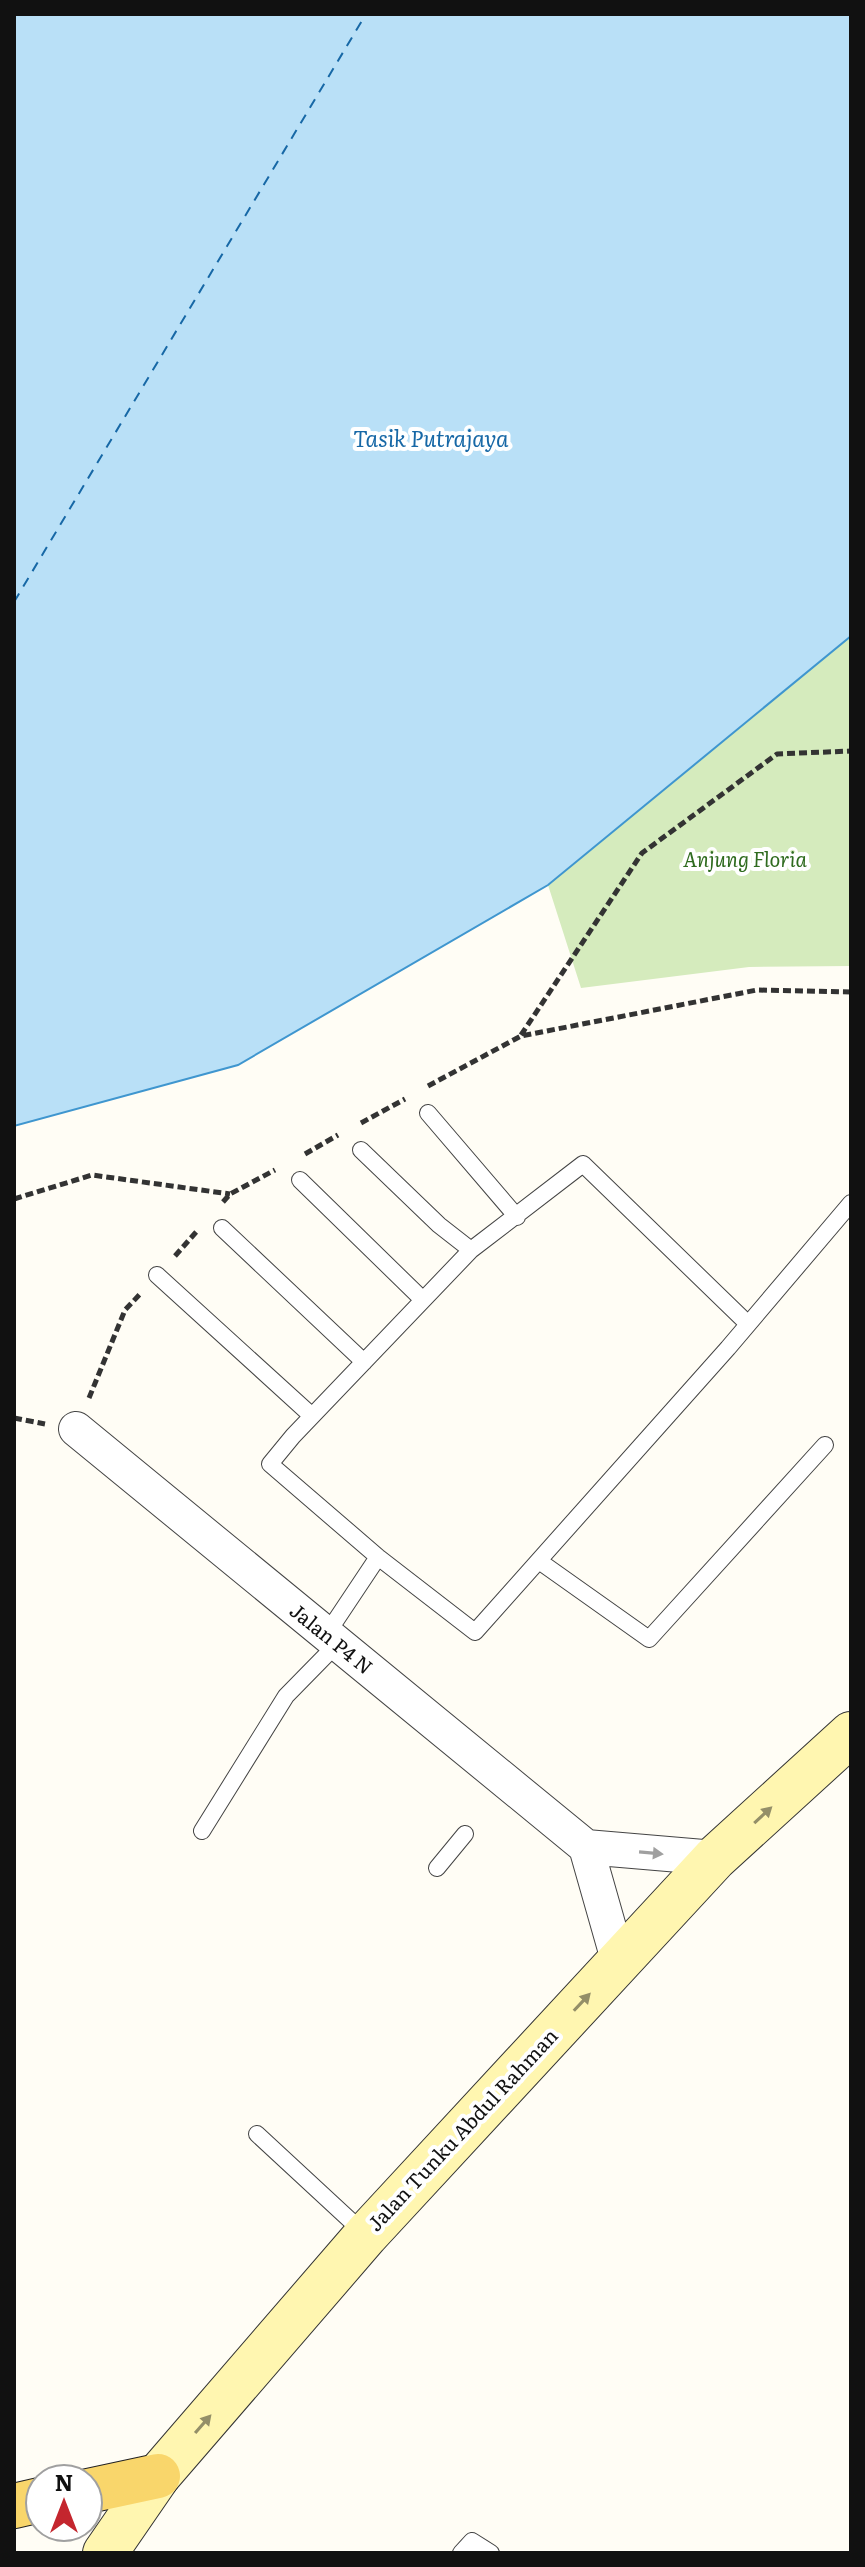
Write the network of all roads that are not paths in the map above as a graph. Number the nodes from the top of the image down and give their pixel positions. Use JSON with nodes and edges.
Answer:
{"nodes":[{"id":1,"x":428,"y":1113,"type":"dead end"},
{"id":2,"x":361,"y":1150,"type":"dead end"},
{"id":3,"x":300,"y":1180,"type":"dead end"},
{"id":4,"x":851,"y":1203,"type":"edge"},
{"id":5,"x":517,"y":1217,"type":"junction"},
{"id":6,"x":222,"y":1228,"type":"dead end"},
{"id":7,"x":471,"y":1250,"type":"junction"},
{"id":8,"x":157,"y":1275,"type":"dead end"},
{"id":9,"x":423,"y":1300,"type":"junction"},
{"id":10,"x":748,"y":1324,"type":"junction"},
{"id":11,"x":364,"y":1362,"type":"junction"},
{"id":12,"x":312,"y":1416,"type":"junction"},
{"id":13,"x":76,"y":1429,"type":"dead end"},
{"id":14,"x":825,"y":1445,"type":"dead end"},
{"id":15,"x":378,"y":1557,"type":"junction"},
{"id":16,"x":539,"y":1561,"type":"junction"},
{"id":17,"x":332,"y":1640,"type":"junction"},
{"id":18,"x":851,"y":1734,"type":"edge"},
{"id":19,"x":202,"y":1831,"type":"dead end"},
{"id":20,"x":465,"y":1834,"type":"dead end"},
{"id":21,"x":586,"y":1847,"type":"junction"},
{"id":22,"x":715,"y":1858,"type":"junction"},
{"id":23,"x":437,"y":1868,"type":"dead end"},
{"id":24,"x":619,"y":1963,"type":"junction"},
{"id":25,"x":257,"y":2134,"type":"dead end"},
{"id":26,"x":366,"y":2235,"type":"junction"},
{"id":27,"x":158,"y":2476,"type":"junction"},
{"id":28,"x":104,"y":2488,"type":"edge"},
{"id":29,"x":105,"y":2553,"type":"edge"},
{"id":30,"x":461,"y":2553,"type":"edge"},
{"id":31,"x":491,"y":2553,"type":"edge"}],
"edges":[{"from":1,"to":5,"type":"lane"},
{"from":2,"to":7,"type":"lane"},
{"from":3,"to":9,"type":"lane"},
{"from":4,"to":10,"type":"lane"},
{"from":5,"to":7,"type":"lane"},
{"from":5,"to":10,"type":"lane"},
{"from":6,"to":11,"type":"lane"},
{"from":7,"to":9,"type":"lane"},
{"from":8,"to":12,"type":"lane"},
{"from":9,"to":11,"type":"lane"},
{"from":10,"to":16,"type":"lane"},
{"from":11,"to":12,"type":"lane"},
{"from":12,"to":15,"type":"lane"},
{"from":13,"to":17,"type":"street","name":"Jalan P4 N"},
{"from":14,"to":16,"type":"lane"},
{"from":15,"to":16,"type":"lane"},
{"from":15,"to":17,"type":"lane"},
{"from":17,"to":19,"type":"lane"},
{"from":17,"to":21,"type":"street","name":"Jalan P4 N"},
{"from":22,"to":18,"type":"street","name":"Jalan Tunku Abdul Rahman","one_way":true},
{"from":20,"to":23,"type":"lane"},
{"from":21,"to":22,"type":"street","one_way":true},
{"from":21,"to":24,"type":"street"},
{"from":22,"to":24,"type":"street","name":"Jalan Tunku Abdul Rahman"},
{"from":26,"to":24,"type":"street","name":"Jalan Tunku Abdul Rahman","one_way":true},
{"from":25,"to":26,"type":"lane"},
{"from":27,"to":26,"type":"street","name":"Jalan Tunku Abdul Rahman","one_way":true},
{"from":27,"to":28,"type":"main road"},
{"from":27,"to":29,"type":"street","name":"Jalan Tunku Abdul Rahman"},
{"from":30,"to":31,"type":"lane"}]}
